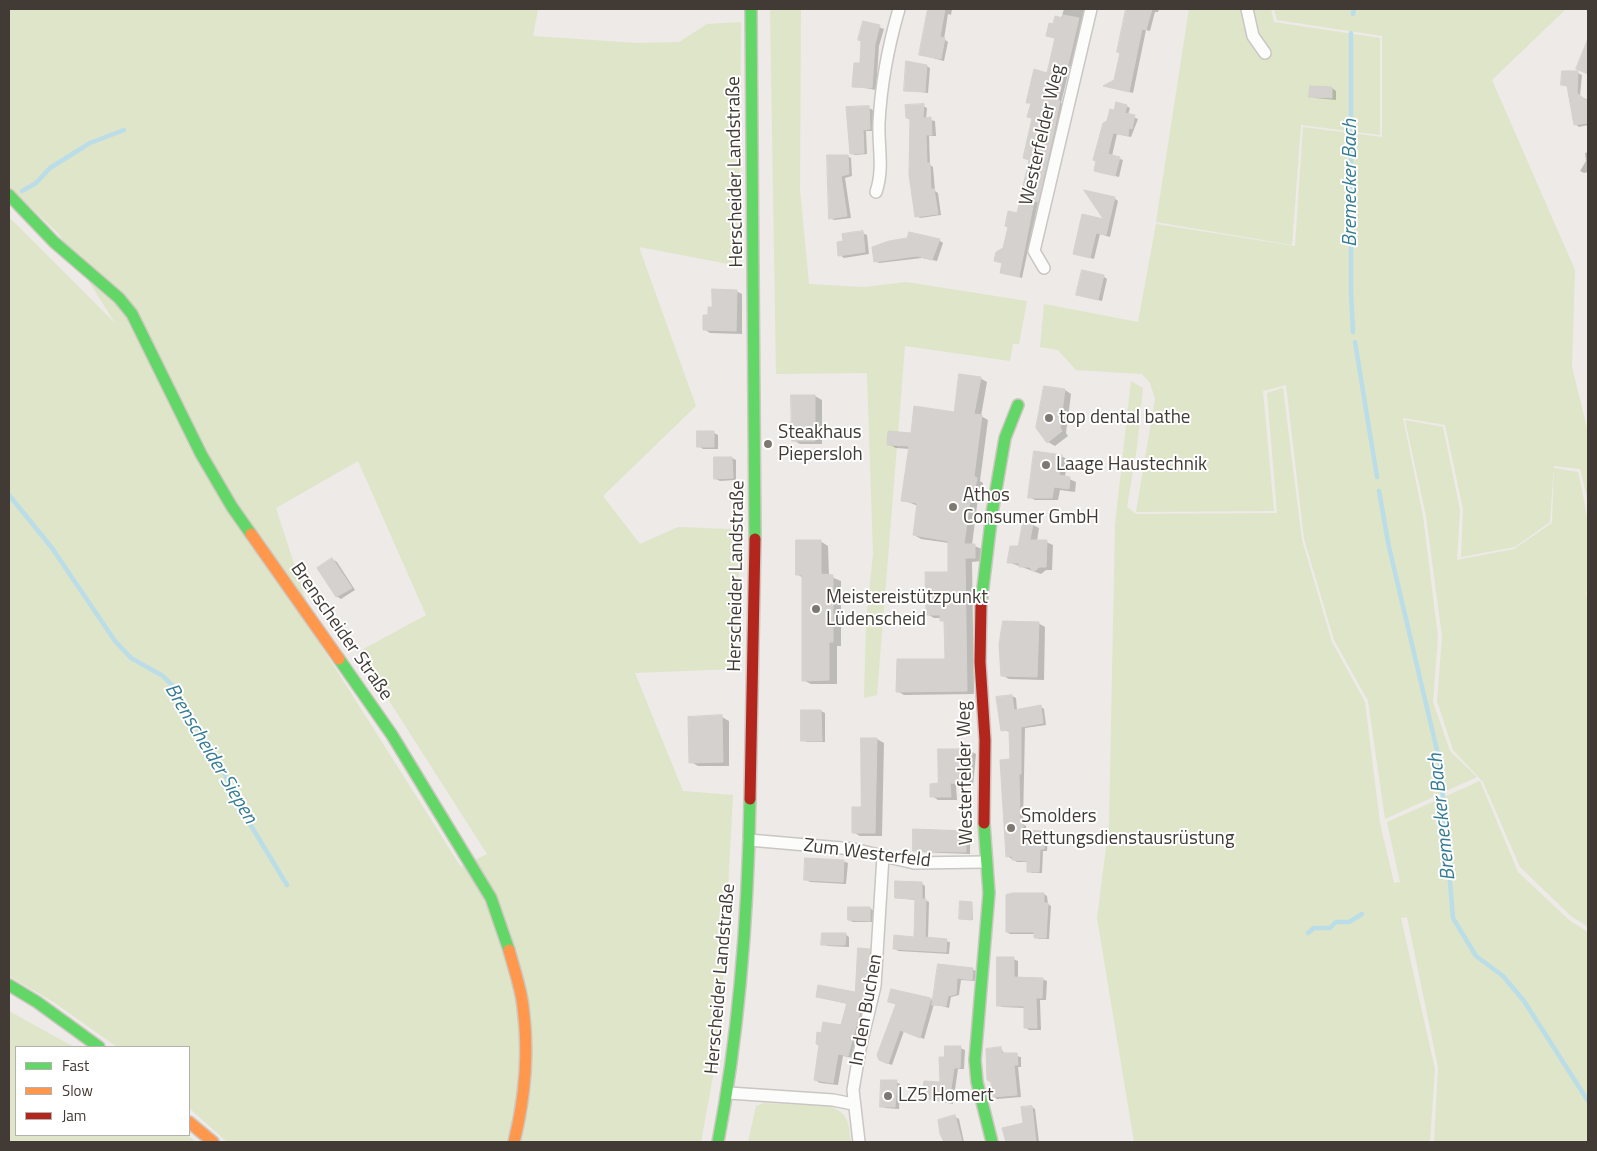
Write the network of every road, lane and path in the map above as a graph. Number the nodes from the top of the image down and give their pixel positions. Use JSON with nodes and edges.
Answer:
{"nodes":[{"id":1,"x":751,"y":9,"type":"edge"},
{"id":2,"x":899,"y":9,"type":"edge"},
{"id":3,"x":1090,"y":9,"type":"edge"},
{"id":4,"x":1247,"y":9,"type":"edge"},
{"id":5,"x":1265,"y":54,"type":"dead end"},
{"id":6,"x":876,"y":192,"type":"dead end"},
{"id":7,"x":9,"y":195,"type":"edge"},
{"id":8,"x":1044,"y":268,"type":"dead end"},
{"id":9,"x":1018,"y":405,"type":"dead end"},
{"id":10,"x":749,"y":840,"type":"junction"},
{"id":11,"x":883,"y":856,"type":"junction"},
{"id":12,"x":985,"y":862,"type":"junction"},
{"id":13,"x":9,"y":985,"type":"edge"},
{"id":14,"x":98,"y":1046,"type":"edge"},
{"id":15,"x":729,"y":1093,"type":"junction"},
{"id":16,"x":853,"y":1104,"type":"junction"},
{"id":17,"x":190,"y":1123,"type":"edge"},
{"id":18,"x":212,"y":1142,"type":"edge"},
{"id":19,"x":514,"y":1142,"type":"edge"},
{"id":20,"x":718,"y":1142,"type":"edge"},
{"id":21,"x":858,"y":1142,"type":"edge"},
{"id":22,"x":992,"y":1142,"type":"edge"}],
"edges":[{"from":1,"to":10,"type":"street","name":"Herscheider Landstraße"},
{"from":2,"to":6,"type":"street"},
{"from":3,"to":8,"type":"street","name":"Westerfelder Weg"},
{"from":4,"to":5,"type":"street"},
{"from":7,"to":19,"type":"street","name":"Brenscheider Straße"},
{"from":9,"to":12,"type":"street","name":"Westerfelder Weg"},
{"from":10,"to":11,"type":"street","name":"Zum Westerfeld"},
{"from":10,"to":15,"type":"street","name":"Herscheider Landstraße"},
{"from":11,"to":12,"type":"street","name":"Zum Westerfeld"},
{"from":11,"to":16,"type":"street","name":"In den Buchen"},
{"from":12,"to":22,"type":"street","name":"Westerfelder Weg"},
{"from":13,"to":14,"type":"street"},
{"from":15,"to":16,"type":"street"},
{"from":15,"to":20,"type":"street","name":"Herscheider Landstraße"},
{"from":16,"to":21,"type":"street","name":"In den Buchen"},
{"from":17,"to":18,"type":"street"}]}
